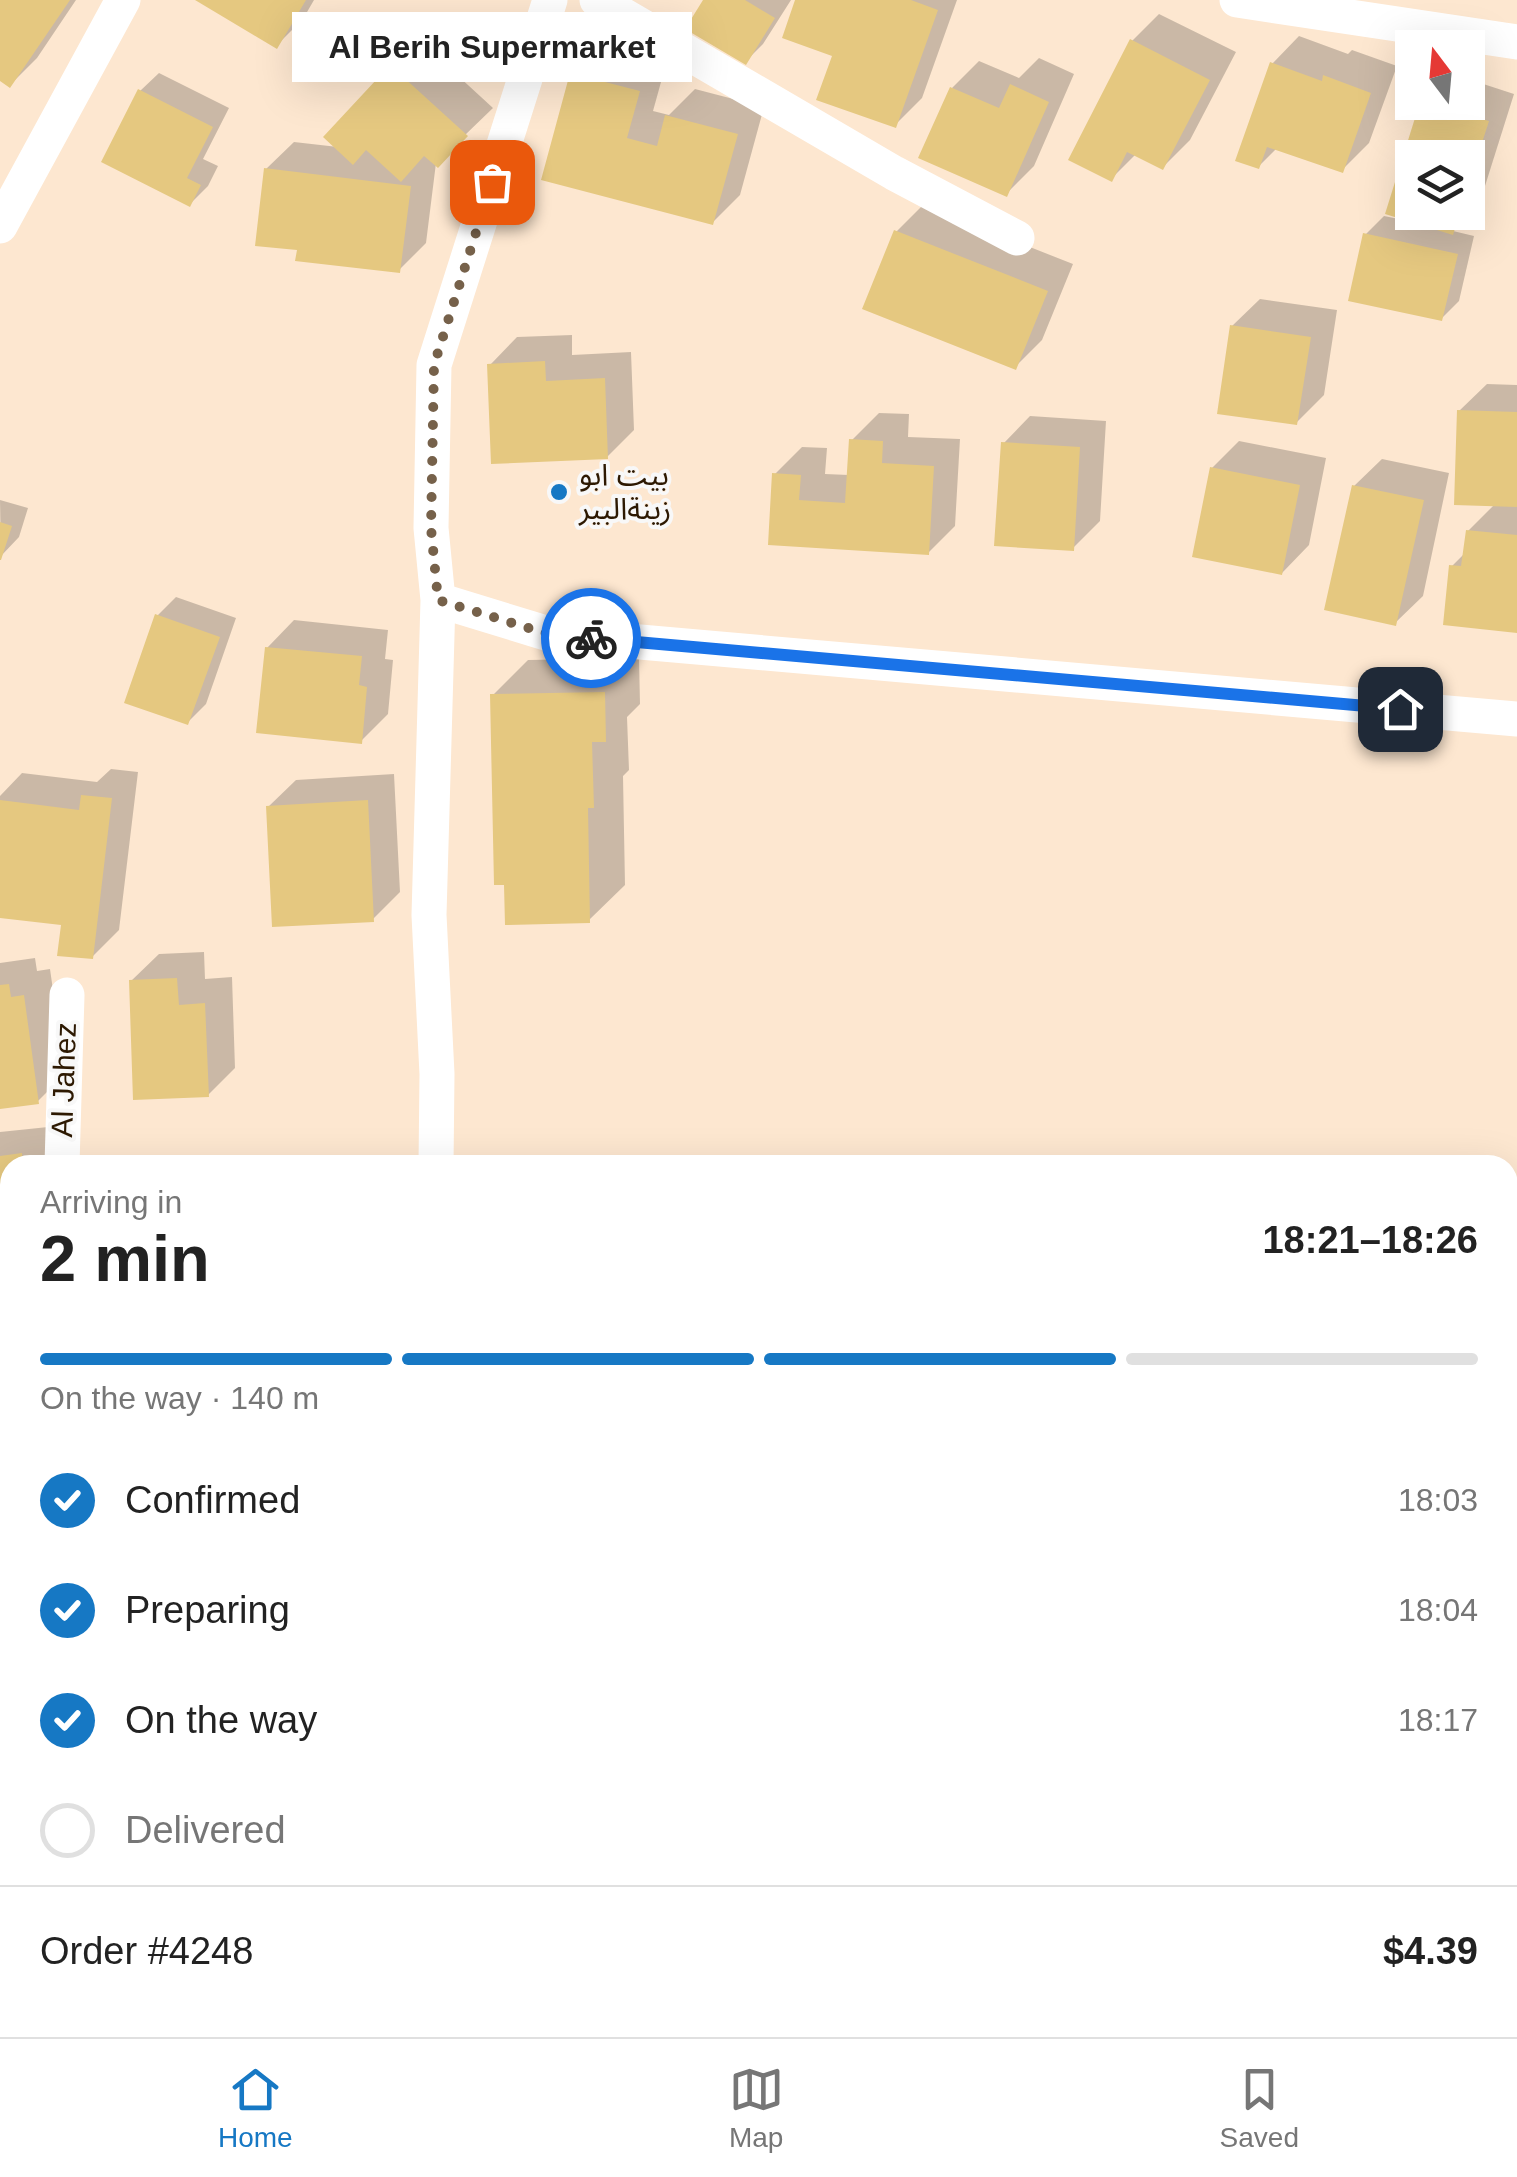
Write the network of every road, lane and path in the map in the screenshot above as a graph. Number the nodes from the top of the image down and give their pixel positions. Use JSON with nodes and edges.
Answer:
{"nodes":[{"id":1,"x":123,"y":0,"type":"edge"},
{"id":2,"x":550,"y":0,"type":"edge"},
{"id":3,"x":597,"y":0,"type":"edge"},
{"id":4,"x":1258,"y":2,"type":"edge"},
{"id":5,"x":1517,"y":42,"type":"edge"},
{"id":6,"x":0,"y":226,"type":"edge"},
{"id":7,"x":1017,"y":238,"type":"dead end"},
{"id":8,"x":438,"y":600,"type":"junction"},
{"id":9,"x":1517,"y":719,"type":"edge"},
{"id":10,"x":67,"y":994,"type":"dead end"},
{"id":11,"x":62,"y":1155,"type":"edge"},
{"id":12,"x":436,"y":1155,"type":"edge"}],
"edges":[{"from":1,"to":6,"type":"street"},
{"from":2,"to":8,"type":"street"},
{"from":3,"to":7,"type":"street"},
{"from":4,"to":5,"type":"street"},
{"from":8,"to":9,"type":"street"},
{"from":8,"to":12,"type":"street"},
{"from":10,"to":11,"type":"street","name":"Al Jahez"}]}
